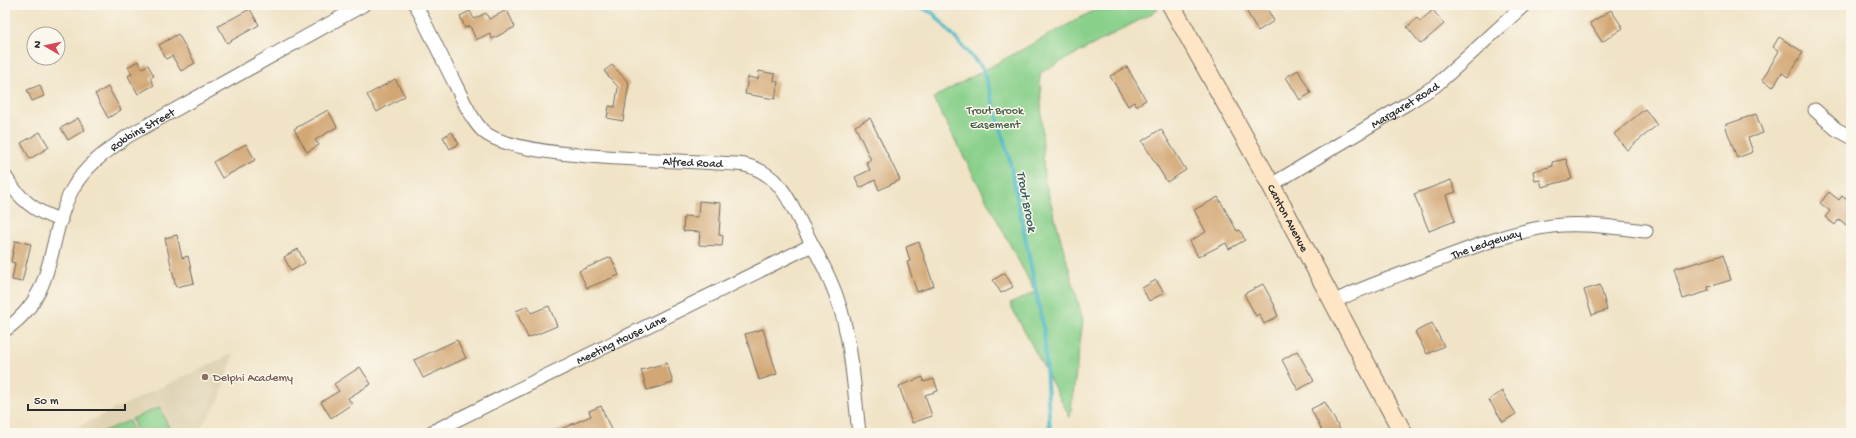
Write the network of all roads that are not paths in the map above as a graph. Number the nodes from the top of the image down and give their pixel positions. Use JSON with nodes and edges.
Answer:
{"nodes":[{"id":1,"x":363,"y":5,"type":"edge"},
{"id":2,"x":416,"y":5,"type":"edge"},
{"id":3,"x":1171,"y":5,"type":"edge"},
{"id":4,"x":1524,"y":5,"type":"edge"},
{"id":5,"x":1815,"y":110,"type":"dead end"},
{"id":6,"x":1851,"y":137,"type":"edge"},
{"id":7,"x":5,"y":176,"type":"edge"},
{"id":8,"x":1271,"y":185,"type":"junction"},
{"id":9,"x":61,"y":220,"type":"junction"},
{"id":10,"x":1646,"y":232,"type":"dead end"},
{"id":11,"x":812,"y":245,"type":"junction"},
{"id":12,"x":1333,"y":302,"type":"junction"},
{"id":13,"x":5,"y":330,"type":"edge"},
{"id":14,"x":430,"y":433,"type":"edge"},
{"id":15,"x":859,"y":433,"type":"edge"},
{"id":16,"x":1403,"y":433,"type":"edge"}],
"edges":[{"from":1,"to":9,"type":"street","name":"Robbins Street"},
{"from":2,"to":11,"type":"street","name":"Alfred Road"},
{"from":3,"to":8,"type":"main road","name":"Canton Avenue"},
{"from":4,"to":8,"type":"street","name":"Margaret Road"},
{"from":5,"to":6,"type":"street"},
{"from":7,"to":9,"type":"street"},
{"from":8,"to":12,"type":"main road","name":"Canton Avenue"},
{"from":9,"to":13,"type":"street","name":"Robbins Street"},
{"from":10,"to":12,"type":"street","name":"The Ledgeway"},
{"from":11,"to":14,"type":"street","name":"Meeting House Lane"},
{"from":11,"to":15,"type":"street","name":"Alfred Road"},
{"from":12,"to":16,"type":"main road","name":"Canton Avenue"}]}
